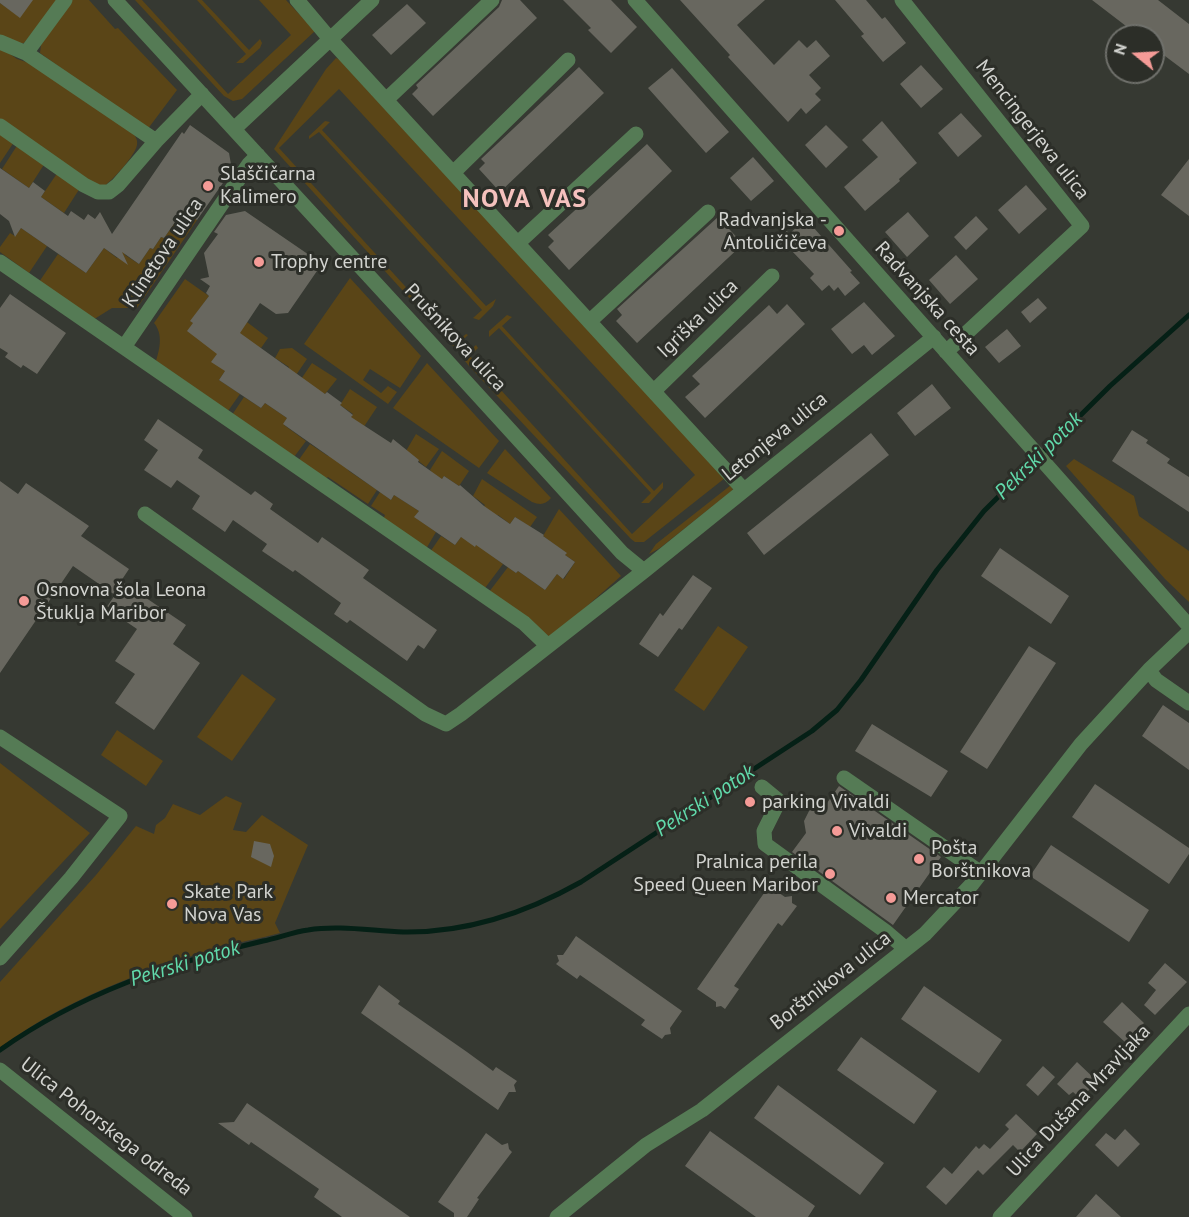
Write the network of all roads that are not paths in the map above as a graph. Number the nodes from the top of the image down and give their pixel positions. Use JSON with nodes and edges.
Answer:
{"nodes":[{"id":1,"x":65,"y":0,"type":"edge"},
{"id":2,"x":115,"y":0,"type":"edge"},
{"id":3,"x":297,"y":0,"type":"edge"},
{"id":4,"x":372,"y":0,"type":"edge"},
{"id":5,"x":492,"y":0,"type":"edge"},
{"id":6,"x":635,"y":0,"type":"edge"},
{"id":7,"x":902,"y":0,"type":"edge"},
{"id":8,"x":330,"y":39,"type":"junction"},
{"id":9,"x":0,"y":42,"type":"edge"},
{"id":10,"x":26,"y":53,"type":"junction"},
{"id":11,"x":568,"y":60,"type":"dead end"},
{"id":12,"x":202,"y":94,"type":"junction"},
{"id":13,"x":387,"y":99,"type":"junction"},
{"id":14,"x":0,"y":126,"type":"edge"},
{"id":15,"x":234,"y":129,"type":"junction"},
{"id":16,"x":636,"y":134,"type":"dead end"},
{"id":17,"x":156,"y":141,"type":"junction"},
{"id":18,"x":258,"y":154,"type":"junction"},
{"id":19,"x":454,"y":172,"type":"junction"},
{"id":20,"x":708,"y":212,"type":"dead end"},
{"id":21,"x":518,"y":243,"type":"junction"},
{"id":22,"x":0,"y":262,"type":"edge"},
{"id":23,"x":772,"y":276,"type":"dead end"},
{"id":24,"x":590,"y":321,"type":"junction"},
{"id":25,"x":934,"y":337,"type":"junction"},
{"id":26,"x":124,"y":347,"type":"junction"},
{"id":27,"x":946,"y":352,"type":"junction"},
{"id":28,"x":654,"y":391,"type":"junction"},
{"id":29,"x":743,"y":489,"type":"junction"},
{"id":30,"x":145,"y":514,"type":"dead end"},
{"id":31,"x":644,"y":571,"type":"junction"},
{"id":32,"x":1189,"y":626,"type":"edge"},
{"id":33,"x":1189,"y":632,"type":"edge"},
{"id":34,"x":547,"y":645,"type":"junction"},
{"id":35,"x":1149,"y":670,"type":"junction"},
{"id":36,"x":1189,"y":703,"type":"edge"},
{"id":37,"x":0,"y":736,"type":"edge"},
{"id":38,"x":844,"y":778,"type":"dead end"},
{"id":39,"x":762,"y":787,"type":"dead end"},
{"id":40,"x":981,"y":873,"type":"junction"},
{"id":41,"x":906,"y":949,"type":"junction"},
{"id":42,"x":0,"y":958,"type":"edge"},
{"id":43,"x":1189,"y":1014,"type":"edge"},
{"id":44,"x":0,"y":1070,"type":"edge"},
{"id":45,"x":185,"y":1217,"type":"edge"},
{"id":46,"x":558,"y":1217,"type":"edge"},
{"id":47,"x":1000,"y":1217,"type":"edge"}],
"edges":[{"from":1,"to":10,"type":"street"},
{"from":2,"to":12,"type":"street","name":"Prušnikova ulica"},
{"from":3,"to":8,"type":"street","name":"Igriška ulica"},
{"from":4,"to":8,"type":"street"},
{"from":5,"to":13,"type":"street"},
{"from":6,"to":25,"type":"street","name":"Radvanjska cesta"},
{"from":7,"to":27,"type":"street","name":"Mencingerjeva ulica"},
{"from":8,"to":13,"type":"street","name":"Igriška ulica"},
{"from":8,"to":15,"type":"street"},
{"from":9,"to":10,"type":"street"},
{"from":10,"to":17,"type":"street"},
{"from":11,"to":19,"type":"street"},
{"from":12,"to":15,"type":"street","name":"Prušnikova ulica"},
{"from":12,"to":17,"type":"street"},
{"from":13,"to":19,"type":"street","name":"Igriška ulica"},
{"from":14,"to":17,"type":"street"},
{"from":15,"to":18,"type":"street","name":"Prušnikova ulica"},
{"from":16,"to":21,"type":"street"},
{"from":18,"to":26,"type":"street","name":"Klinetova ulica"},
{"from":18,"to":31,"type":"street","name":"Prušnikova ulica"},
{"from":19,"to":21,"type":"street","name":"Igriška ulica"},
{"from":20,"to":24,"type":"street"},
{"from":21,"to":24,"type":"street","name":"Igriška ulica"},
{"from":22,"to":26,"type":"street"},
{"from":23,"to":28,"type":"street","name":"Igriška ulica"},
{"from":24,"to":28,"type":"street","name":"Igriška ulica"},
{"from":25,"to":27,"type":"street","name":"Radvanjska cesta"},
{"from":25,"to":29,"type":"street","name":"Letonjeva ulica"},
{"from":26,"to":34,"type":"street"},
{"from":27,"to":32,"type":"street","name":"Radvanjska cesta"},
{"from":28,"to":29,"type":"street","name":"Igriška ulica"},
{"from":29,"to":31,"type":"street","name":"Letonjeva ulica"},
{"from":30,"to":34,"type":"street","name":"Letonjeva ulica"},
{"from":31,"to":34,"type":"street","name":"Letonjeva ulica"},
{"from":33,"to":35,"type":"street","name":"Borštnikova ulica"},
{"from":35,"to":36,"type":"street"},
{"from":35,"to":40,"type":"street","name":"Borštnikova ulica"},
{"from":37,"to":42,"type":"street"},
{"from":38,"to":40,"type":"street"},
{"from":39,"to":41,"type":"street"},
{"from":40,"to":41,"type":"street","name":"Borštnikova ulica"},
{"from":41,"to":46,"type":"street","name":"Borštnikova ulica"},
{"from":43,"to":47,"type":"street","name":"Ulica Dušana Mravljaka"},
{"from":44,"to":45,"type":"street","name":"Ulica Pohorskega odreda"}]}
